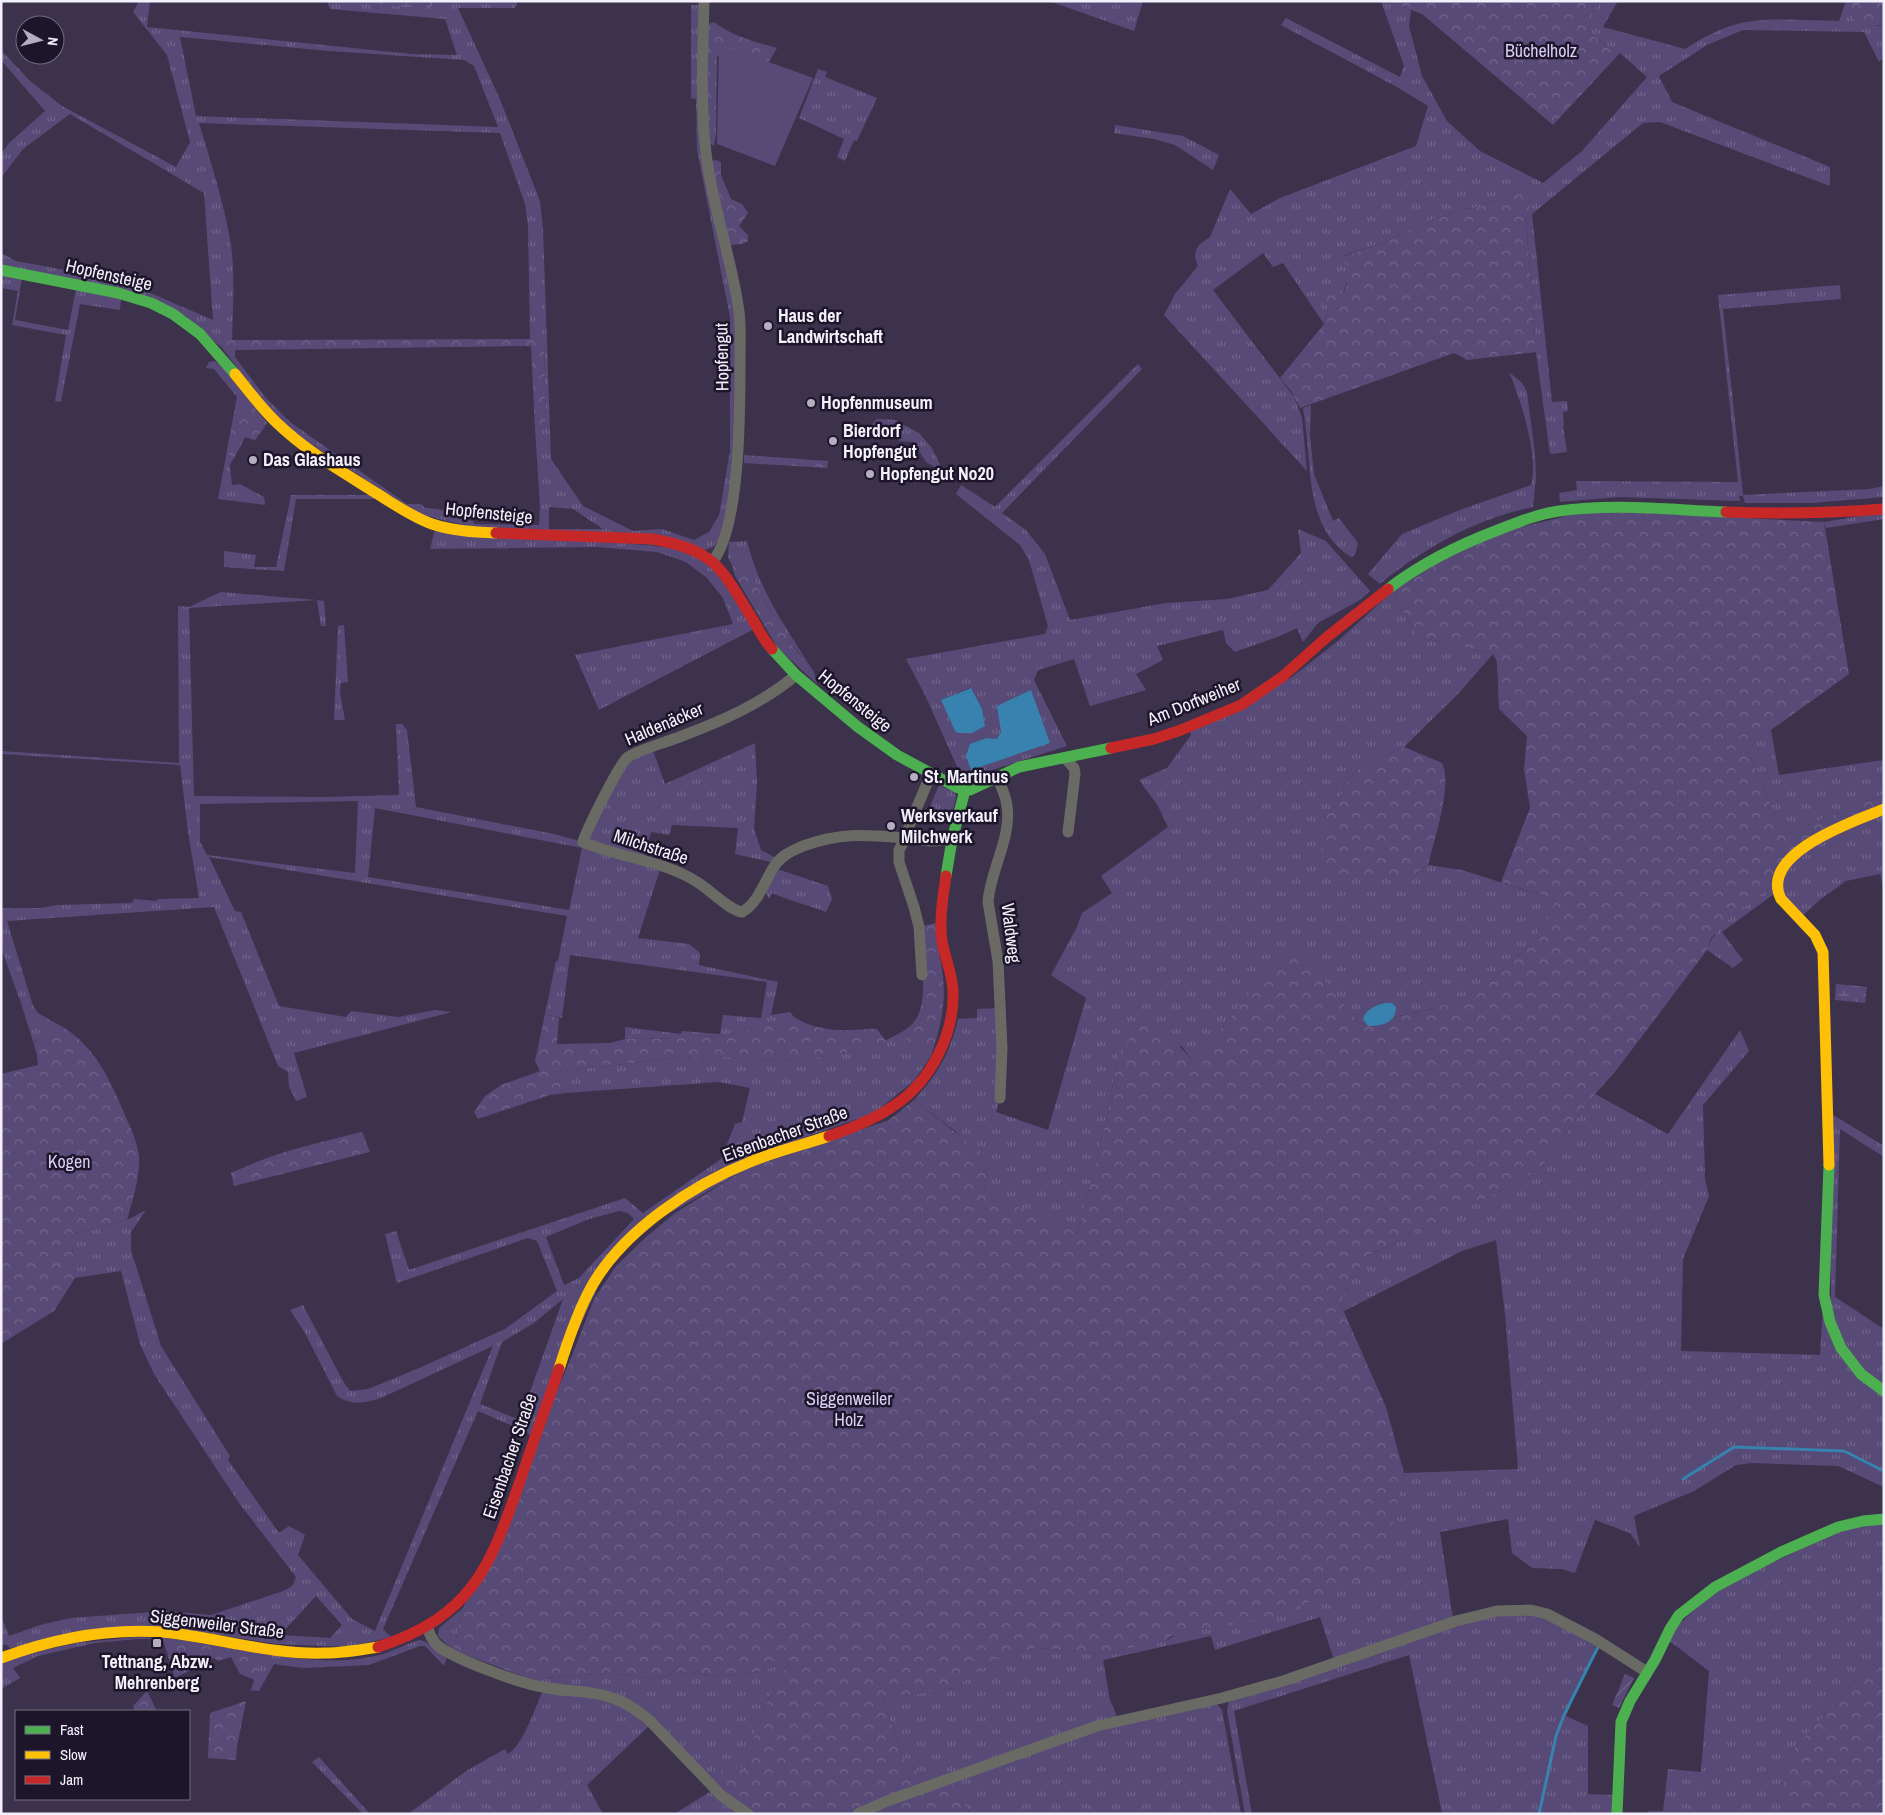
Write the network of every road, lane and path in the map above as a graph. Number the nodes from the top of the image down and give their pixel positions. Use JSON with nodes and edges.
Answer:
{"nodes":[{"id":1,"x":704,"y":1,"type":"edge"},
{"id":2,"x":1,"y":270,"type":"edge"},
{"id":3,"x":1884,"y":509,"type":"edge"},
{"id":4,"x":713,"y":561,"type":"junction"},
{"id":5,"x":796,"y":675,"type":"junction"},
{"id":6,"x":1065,"y":758,"type":"junction"},
{"id":7,"x":931,"y":774,"type":"junction"},
{"id":8,"x":997,"y":777,"type":"junction"},
{"id":9,"x":965,"y":790,"type":"junction"},
{"id":10,"x":1884,"y":809,"type":"edge"},
{"id":11,"x":1068,"y":832,"type":"dead end"},
{"id":12,"x":906,"y":838,"type":"junction"},
{"id":13,"x":954,"y":840,"type":"junction"},
{"id":14,"x":584,"y":842,"type":"joint"},
{"id":15,"x":922,"y":975,"type":"dead end"},
{"id":16,"x":1000,"y":1098,"type":"dead end"},
{"id":17,"x":1884,"y":1391,"type":"edge"},
{"id":18,"x":1884,"y":1519,"type":"edge"},
{"id":19,"x":426,"y":1627,"type":"junction"},
{"id":20,"x":1,"y":1658,"type":"edge"},
{"id":21,"x":1647,"y":1672,"type":"junction"},
{"id":22,"x":748,"y":1814,"type":"edge"},
{"id":23,"x":858,"y":1814,"type":"edge"},
{"id":24,"x":1617,"y":1814,"type":"edge"}],
"edges":[{"from":1,"to":4,"type":"street","name":"Hopfengut"},
{"from":2,"to":4,"type":"street","name":"Hopfensteige"},
{"from":3,"to":6,"type":"street","name":"Am Dorfweiher"},
{"from":4,"to":5,"type":"street","name":"Hopfensteige"},
{"from":5,"to":7,"type":"street","name":"Hopfensteige"},
{"from":5,"to":14,"type":"street","name":"Haldenäcker"},
{"from":6,"to":8,"type":"street","name":"Am Dorfweiher"},
{"from":6,"to":11,"type":"street"},
{"from":7,"to":9,"type":"street","name":"Hopfensteige"},
{"from":7,"to":12,"type":"street"},
{"from":8,"to":9,"type":"street","name":"Am Dorfweiher"},
{"from":8,"to":16,"type":"street","name":"Waldweg"},
{"from":9,"to":13,"type":"street","name":"Eisenbacher Straße"},
{"from":10,"to":17,"type":"street"},
{"from":12,"to":13,"type":"street"},
{"from":12,"to":14,"type":"street","name":"Milchstraße"},
{"from":12,"to":15,"type":"street"},
{"from":13,"to":19,"type":"street","name":"Eisenbacher Straße"},
{"from":18,"to":21,"type":"street"},
{"from":19,"to":20,"type":"street","name":"Siggenweiler Straße"},
{"from":19,"to":22,"type":"street"},
{"from":21,"to":23,"type":"street"},
{"from":21,"to":24,"type":"street"}]}
